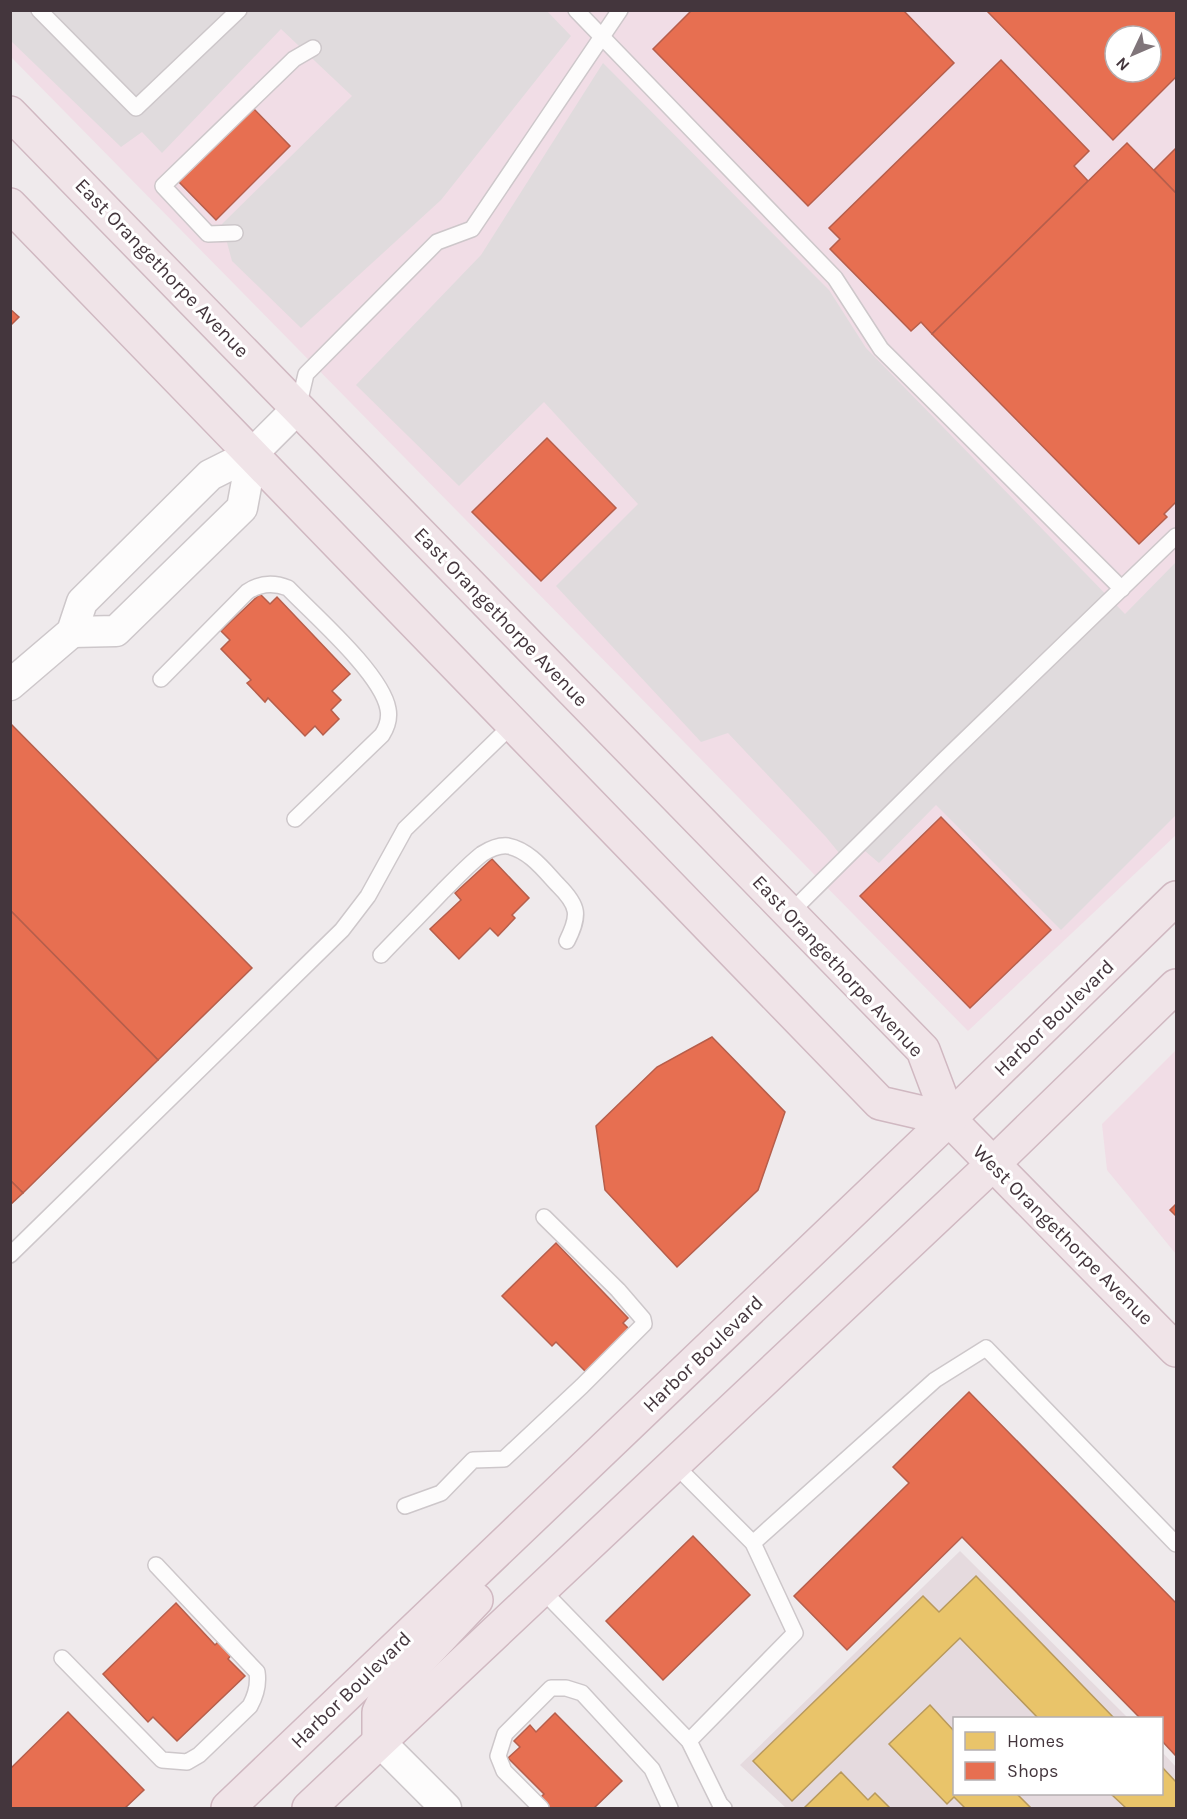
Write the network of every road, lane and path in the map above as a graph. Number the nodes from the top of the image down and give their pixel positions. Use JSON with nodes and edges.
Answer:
{"nodes":[{"id":1,"x":39,"y":10,"type":"edge"},
{"id":2,"x":239,"y":10,"type":"edge"},
{"id":3,"x":576,"y":10,"type":"edge"},
{"id":4,"x":620,"y":10,"type":"edge"},
{"id":5,"x":602,"y":36,"type":"junction"},
{"id":6,"x":313,"y":48,"type":"dead end"},
{"id":7,"x":10,"y":112,"type":"edge"},
{"id":8,"x":10,"y":205,"type":"edge"},
{"id":9,"x":235,"y":232,"type":"dead end"},
{"id":10,"x":298,"y":408,"type":"junction"},
{"id":11,"x":252,"y":454,"type":"junction"},
{"id":12,"x":1176,"y":536,"type":"edge"},
{"id":13,"x":1122,"y":590,"type":"junction"},
{"id":14,"x":72,"y":632,"type":"junction"},
{"id":15,"x":160,"y":679,"type":"dead end"},
{"id":16,"x":10,"y":685,"type":"edge"},
{"id":17,"x":513,"y":723,"type":"junction"},
{"id":18,"x":295,"y":819,"type":"dead end"},
{"id":19,"x":1176,"y":898,"type":"edge"},
{"id":20,"x":790,"y":913,"type":"junction"},
{"id":21,"x":567,"y":941,"type":"dead end"},
{"id":22,"x":381,"y":955,"type":"dead end"},
{"id":23,"x":1176,"y":986,"type":"edge"},
{"id":24,"x":949,"y":1119,"type":"junction"},
{"id":25,"x":993,"y":1164,"type":"junction"},
{"id":26,"x":544,"y":1217,"type":"dead end"},
{"id":27,"x":10,"y":1255,"type":"edge"},
{"id":28,"x":1176,"y":1350,"type":"edge"},
{"id":29,"x":674,"y":1464,"type":"junction"},
{"id":30,"x":405,"y":1506,"type":"dead end"},
{"id":31,"x":753,"y":1543,"type":"junction"},
{"id":32,"x":1176,"y":1544,"type":"edge"},
{"id":33,"x":493,"y":1555,"type":"junction"},
{"id":34,"x":156,"y":1565,"type":"dead end"},
{"id":35,"x":541,"y":1589,"type":"junction"},
{"id":36,"x":62,"y":1658,"type":"dead end"},
{"id":37,"x":379,"y":1741,"type":"junction"},
{"id":38,"x":689,"y":1741,"type":"junction"},
{"id":39,"x":720,"y":1807,"type":"edge"},
{"id":40,"x":311,"y":1808,"type":"edge"},
{"id":41,"x":228,"y":1809,"type":"edge"},
{"id":42,"x":446,"y":1809,"type":"edge"},
{"id":43,"x":541,"y":1809,"type":"edge"},
{"id":44,"x":670,"y":1809,"type":"edge"}],
"edges":[{"from":1,"to":2,"type":"lane"},
{"from":3,"to":5,"type":"lane"},
{"from":4,"to":5,"type":"lane"},
{"from":5,"to":10,"type":"lane"},
{"from":5,"to":13,"type":"lane"},
{"from":6,"to":9,"type":"lane"},
{"from":7,"to":10,"type":"main road","name":"East Orangethorpe Avenue"},
{"from":8,"to":11,"type":"main road"},
{"from":10,"to":11,"type":"street"},
{"from":10,"to":20,"type":"main road","name":"East Orangethorpe Avenue"},
{"from":11,"to":14,"type":"street"},
{"from":11,"to":14,"type":"street"},
{"from":11,"to":17,"type":"main road"},
{"from":12,"to":13,"type":"lane"},
{"from":13,"to":20,"type":"lane"},
{"from":14,"to":16,"type":"street"},
{"from":15,"to":18,"type":"lane"},
{"from":17,"to":24,"type":"main road"},
{"from":17,"to":27,"type":"lane"},
{"from":19,"to":24,"type":"main road","name":"Harbor Boulevard"},
{"from":20,"to":24,"type":"main road","name":"East Orangethorpe Avenue"},
{"from":21,"to":22,"type":"lane"},
{"from":23,"to":25,"type":"main road"},
{"from":24,"to":25,"type":"main road","name":"West Orangethorpe Avenue"},
{"from":24,"to":33,"type":"main road","name":"Harbor Boulevard"},
{"from":25,"to":28,"type":"main road","name":"West Orangethorpe Avenue"},
{"from":25,"to":29,"type":"main road"},
{"from":26,"to":30,"type":"lane"},
{"from":29,"to":31,"type":"lane"},
{"from":29,"to":35,"type":"main road"},
{"from":31,"to":32,"type":"lane"},
{"from":31,"to":38,"type":"lane"},
{"from":33,"to":37,"type":"main road"},
{"from":33,"to":41,"type":"main road","name":"Harbor Boulevard"},
{"from":34,"to":36,"type":"lane"},
{"from":35,"to":37,"type":"main road"},
{"from":35,"to":38,"type":"lane"},
{"from":37,"to":40,"type":"main road"},
{"from":37,"to":42,"type":"street"},
{"from":38,"to":39,"type":"lane"},
{"from":43,"to":44,"type":"lane"}]}
